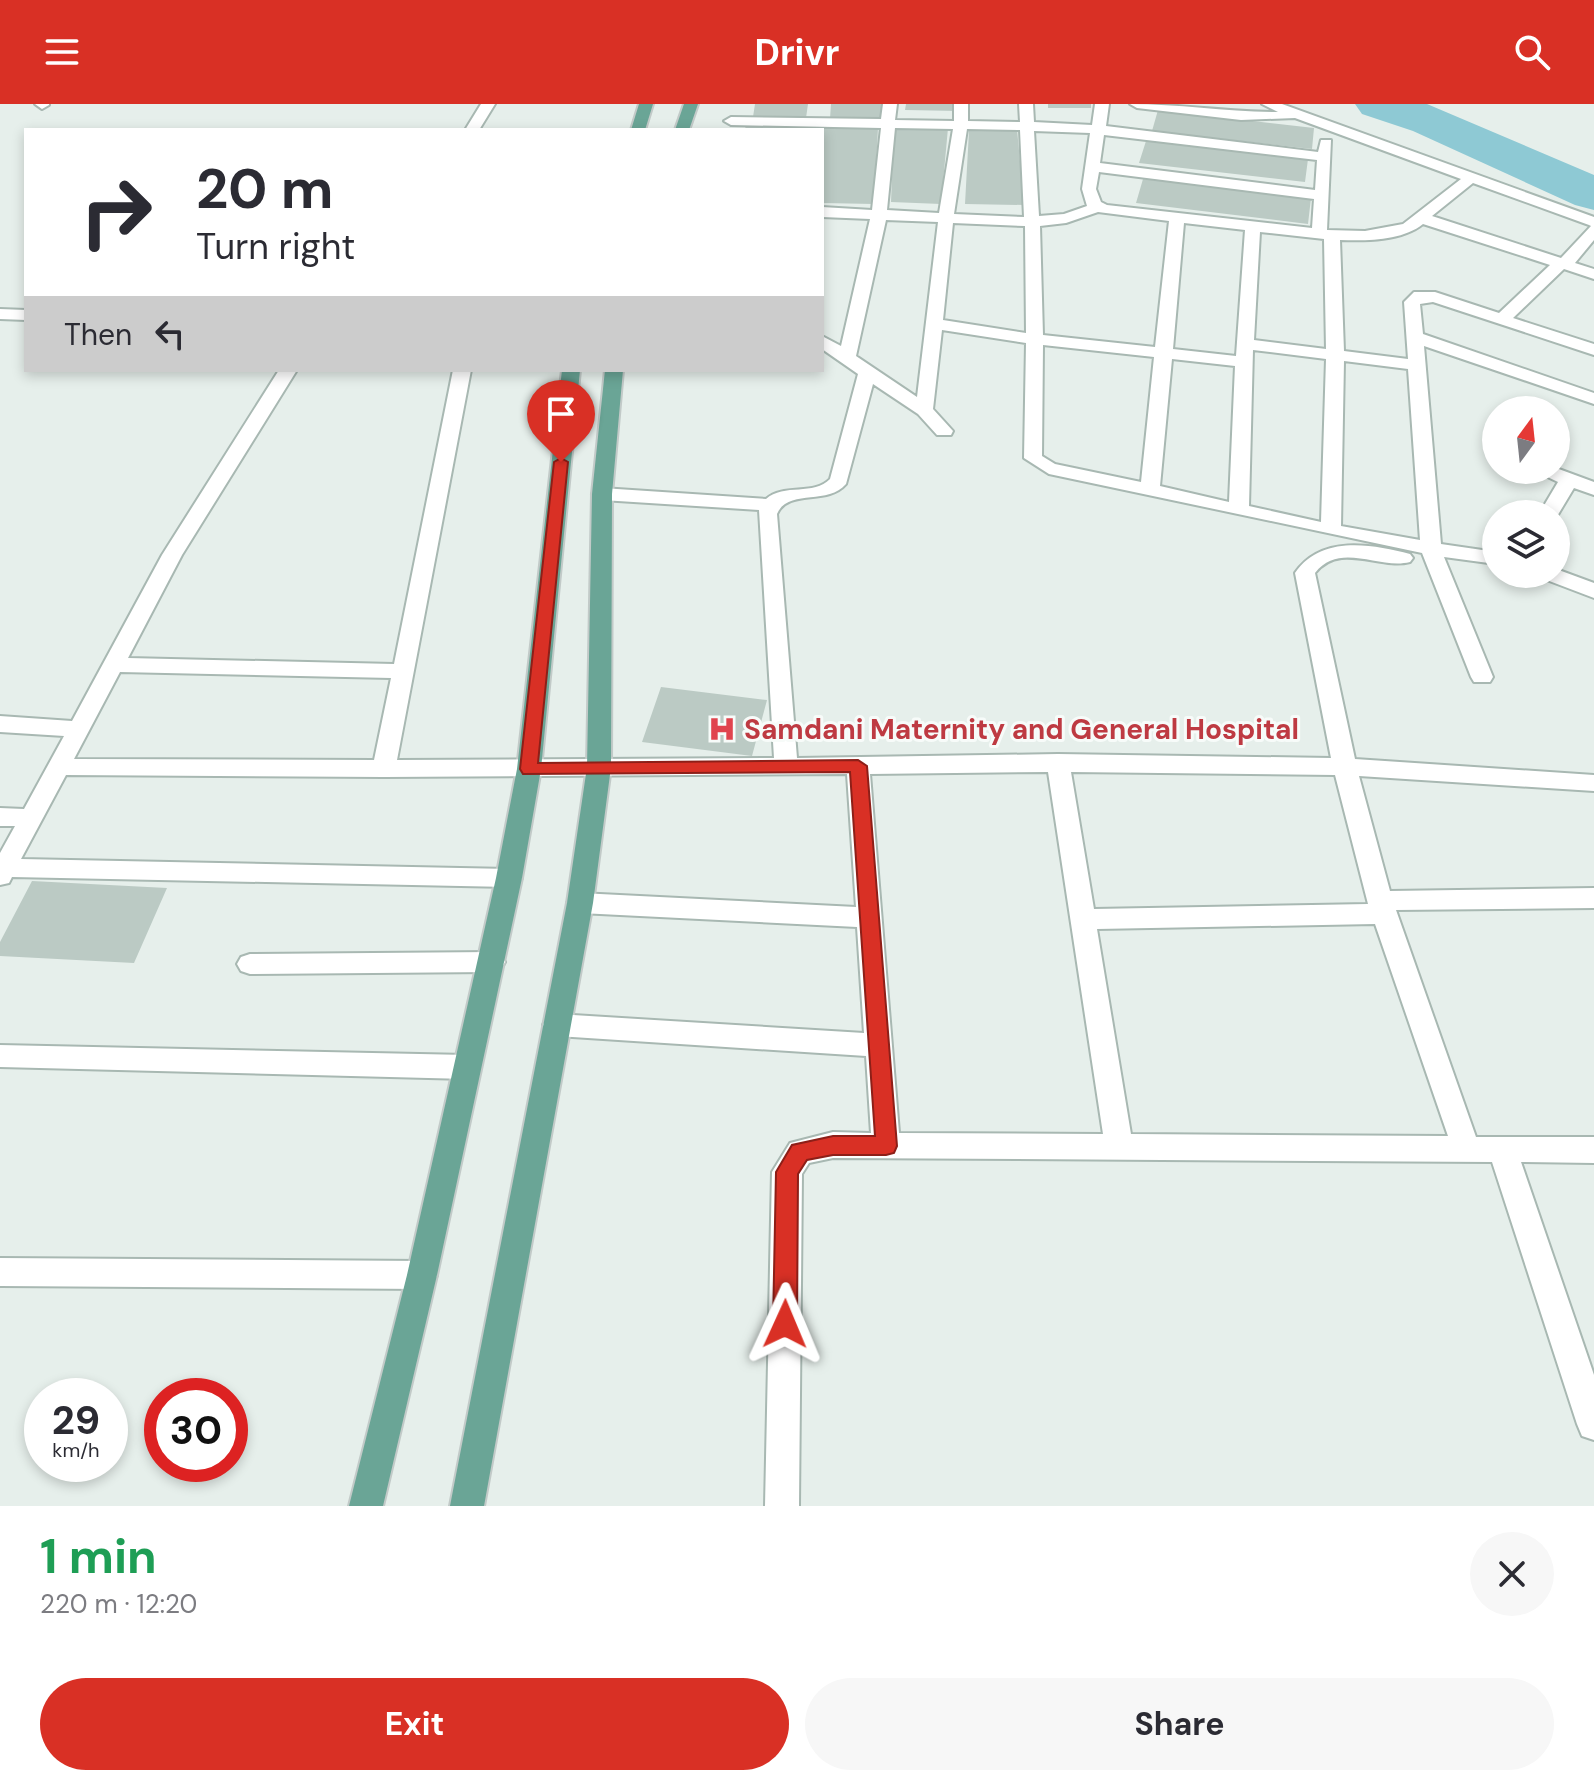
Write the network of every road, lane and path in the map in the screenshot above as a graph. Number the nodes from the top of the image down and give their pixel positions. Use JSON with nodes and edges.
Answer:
{"nodes":[{"id":1,"x":488,"y":104,"type":"edge"},
{"id":2,"x":646,"y":104,"type":"edge"},
{"id":3,"x":691,"y":104,"type":"edge"},
{"id":4,"x":734,"y":104,"type":"edge"},
{"id":5,"x":890,"y":104,"type":"edge"},
{"id":6,"x":961,"y":104,"type":"edge"},
{"id":7,"x":1026,"y":104,"type":"edge"},
{"id":8,"x":1102,"y":104,"type":"edge"},
{"id":9,"x":1137,"y":104,"type":"edge"},
{"id":10,"x":1269,"y":104,"type":"edge"},
{"id":11,"x":1301,"y":115,"type":"junction"},
{"id":12,"x":814,"y":120,"type":"edge"},
{"id":13,"x":889,"y":124,"type":"junction"},
{"id":14,"x":961,"y":125,"type":"junction"},
{"id":15,"x":1327,"y":125,"type":"junction"},
{"id":16,"x":730,"y":126,"type":"edge"},
{"id":17,"x":1027,"y":126,"type":"junction"},
{"id":18,"x":473,"y":128,"type":"edge"},
{"id":19,"x":639,"y":128,"type":"edge"},
{"id":20,"x":683,"y":128,"type":"edge"},
{"id":21,"x":1098,"y":130,"type":"junction"},
{"id":22,"x":1325,"y":157,"type":"junction"},
{"id":23,"x":1093,"y":167,"type":"junction"},
{"id":24,"x":1472,"y":177,"type":"junction"},
{"id":25,"x":1322,"y":195,"type":"junction"},
{"id":26,"x":1098,"y":207,"type":"junction"},
{"id":27,"x":824,"y":212,"type":"edge"},
{"id":28,"x":879,"y":215,"type":"junction"},
{"id":29,"x":946,"y":218,"type":"junction"},
{"id":30,"x":1177,"y":218,"type":"junction"},
{"id":31,"x":1421,"y":218,"type":"junction"},
{"id":32,"x":1032,"y":222,"type":"junction"},
{"id":33,"x":1594,"y":222,"type":"edge"},
{"id":34,"x":1253,"y":226,"type":"junction"},
{"id":35,"x":1594,"y":230,"type":"edge"},
{"id":36,"x":1325,"y":234,"type":"junction"},
{"id":37,"x":1563,"y":264,"type":"junction"},
{"id":38,"x":1594,"y":274,"type":"edge"},
{"id":39,"x":0,"y":314,"type":"edge"},
{"id":40,"x":24,"y":315,"type":"edge"},
{"id":41,"x":1502,"y":319,"type":"junction"},
{"id":42,"x":934,"y":324,"type":"junction"},
{"id":43,"x":1415,"y":337,"type":"junction"},
{"id":44,"x":1034,"y":339,"type":"junction"},
{"id":45,"x":824,"y":342,"type":"edge"},
{"id":46,"x":1594,"y":350,"type":"edge"},
{"id":47,"x":1164,"y":353,"type":"junction"},
{"id":48,"x":1244,"y":353,"type":"junction"},
{"id":49,"x":1335,"y":355,"type":"junction"},
{"id":50,"x":847,"y":357,"type":"junction"},
{"id":51,"x":1417,"y":365,"type":"junction"},
{"id":52,"x":868,"y":371,"type":"junction"},
{"id":53,"x":287,"y":372,"type":"edge"},
{"id":54,"x":462,"y":372,"type":"edge"},
{"id":55,"x":571,"y":372,"type":"edge"},
{"id":56,"x":614,"y":372,"type":"edge"},
{"id":57,"x":1594,"y":399,"type":"edge"},
{"id":58,"x":924,"y":410,"type":"junction"},
{"id":59,"x":944,"y":431,"type":"dead end"},
{"id":60,"x":1570,"y":480,"type":"edge"},
{"id":61,"x":1150,"y":489,"type":"junction"},
{"id":62,"x":1594,"y":489,"type":"edge"},
{"id":63,"x":602,"y":494,"type":"junction"},
{"id":64,"x":769,"y":505,"type":"junction"},
{"id":65,"x":1239,"y":509,"type":"junction"},
{"id":66,"x":1331,"y":529,"type":"junction"},
{"id":67,"x":1433,"y":555,"type":"junction"},
{"id":68,"x":1482,"y":557,"type":"edge"},
{"id":69,"x":1570,"y":582,"type":"edge"},
{"id":70,"x":1594,"y":591,"type":"edge"},
{"id":71,"x":111,"y":665,"type":"junction"},
{"id":72,"x":403,"y":671,"type":"junction"},
{"id":73,"x":1482,"y":677,"type":"dead end"},
{"id":74,"x":0,"y":724,"type":"edge"},
{"id":75,"x":76,"y":729,"type":"junction"},
{"id":76,"x":1058,"y":762,"type":"junction"},
{"id":77,"x":858,"y":766,"type":"junction"},
{"id":78,"x":56,"y":767,"type":"junction"},
{"id":79,"x":599,"y":767,"type":"junction"},
{"id":80,"x":786,"y":767,"type":"junction"},
{"id":81,"x":1345,"y":768,"type":"junction"},
{"id":82,"x":384,"y":769,"type":"junction"},
{"id":83,"x":529,"y":769,"type":"junction"},
{"id":84,"x":1594,"y":783,"type":"edge"},
{"id":85,"x":0,"y":817,"type":"edge"},
{"id":86,"x":30,"y":818,"type":"junction"},
{"id":87,"x":2,"y":872,"type":"edge"},
{"id":88,"x":509,"y":878,"type":"junction"},
{"id":89,"x":1594,"y":898,"type":"edge"},
{"id":90,"x":580,"y":903,"type":"junction"},
{"id":91,"x":1382,"y":908,"type":"junction"},
{"id":92,"x":869,"y":918,"type":"junction"},
{"id":93,"x":1083,"y":919,"type":"junction"},
{"id":94,"x":492,"y":962,"type":"junction"},
{"id":95,"x":250,"y":964,"type":"dead end"},
{"id":96,"x":557,"y":1025,"type":"junction"},
{"id":97,"x":878,"y":1045,"type":"junction"},
{"id":98,"x":0,"y":1056,"type":"edge"},
{"id":99,"x":467,"y":1067,"type":"junction"},
{"id":100,"x":886,"y":1146,"type":"junction"},
{"id":101,"x":1119,"y":1147,"type":"junction"},
{"id":102,"x":1466,"y":1148,"type":"junction"},
{"id":103,"x":1502,"y":1148,"type":"junction"},
{"id":104,"x":1594,"y":1150,"type":"edge"},
{"id":105,"x":0,"y":1272,"type":"edge"},
{"id":106,"x":422,"y":1275,"type":"junction"},
{"id":107,"x":1594,"y":1424,"type":"edge"},
{"id":108,"x":366,"y":1506,"type":"edge"},
{"id":109,"x":467,"y":1506,"type":"edge"},
{"id":110,"x":782,"y":1506,"type":"edge"}],
"edges":[{"from":1,"to":18,"type":"street"},
{"from":2,"to":19,"type":"main road"},
{"from":3,"to":20,"type":"main road"},
{"from":4,"to":16,"type":"street"},
{"from":5,"to":13,"type":"street"},
{"from":6,"to":14,"type":"street"},
{"from":7,"to":17,"type":"street"},
{"from":8,"to":21,"type":"street"},
{"from":9,"to":11,"type":"street"},
{"from":10,"to":11,"type":"street"},
{"from":11,"to":15,"type":"street"},
{"from":12,"to":13,"type":"street"},
{"from":12,"to":16,"type":"street"},
{"from":13,"to":14,"type":"street"},
{"from":13,"to":28,"type":"street"},
{"from":14,"to":17,"type":"street"},
{"from":14,"to":29,"type":"street"},
{"from":15,"to":22,"type":"street"},
{"from":15,"to":24,"type":"street"},
{"from":17,"to":21,"type":"street"},
{"from":17,"to":32,"type":"street"},
{"from":21,"to":22,"type":"street"},
{"from":21,"to":23,"type":"street"},
{"from":22,"to":25,"type":"street"},
{"from":23,"to":25,"type":"street"},
{"from":23,"to":26,"type":"street"},
{"from":24,"to":31,"type":"street"},
{"from":24,"to":33,"type":"street"},
{"from":25,"to":36,"type":"street"},
{"from":26,"to":30,"type":"street"},
{"from":26,"to":32,"type":"street"},
{"from":27,"to":28,"type":"street"},
{"from":28,"to":29,"type":"street"},
{"from":28,"to":50,"type":"street"},
{"from":29,"to":32,"type":"street"},
{"from":29,"to":42,"type":"street"},
{"from":30,"to":34,"type":"street"},
{"from":30,"to":47,"type":"street"},
{"from":31,"to":36,"type":"street"},
{"from":31,"to":37,"type":"street"},
{"from":32,"to":44,"type":"street"},
{"from":34,"to":36,"type":"street"},
{"from":34,"to":48,"type":"street"},
{"from":35,"to":37,"type":"street"},
{"from":36,"to":49,"type":"street"},
{"from":37,"to":38,"type":"street"},
{"from":37,"to":41,"type":"street"},
{"from":39,"to":40,"type":"street"},
{"from":41,"to":43,"type":"street"},
{"from":41,"to":46,"type":"street"},
{"from":42,"to":44,"type":"street"},
{"from":42,"to":58,"type":"street"},
{"from":43,"to":51,"type":"street"},
{"from":43,"to":57,"type":"street"},
{"from":44,"to":47,"type":"street"},
{"from":44,"to":61,"type":"street"},
{"from":45,"to":50,"type":"street"},
{"from":47,"to":48,"type":"street"},
{"from":47,"to":61,"type":"street"},
{"from":48,"to":49,"type":"street"},
{"from":48,"to":65,"type":"street"},
{"from":49,"to":51,"type":"street"},
{"from":49,"to":66,"type":"street"},
{"from":50,"to":52,"type":"street"},
{"from":51,"to":67,"type":"street"},
{"from":52,"to":58,"type":"street"},
{"from":52,"to":64,"type":"street"},
{"from":53,"to":71,"type":"street"},
{"from":54,"to":72,"type":"street"},
{"from":55,"to":83,"type":"main road"},
{"from":56,"to":63,"type":"main road"},
{"from":58,"to":59,"type":"street"},
{"from":60,"to":62,"type":"street"},
{"from":61,"to":65,"type":"street"},
{"from":63,"to":64,"type":"street"},
{"from":63,"to":79,"type":"main road"},
{"from":64,"to":80,"type":"street"},
{"from":65,"to":66,"type":"street"},
{"from":66,"to":67,"type":"street"},
{"from":67,"to":68,"type":"street"},
{"from":67,"to":73,"type":"street"},
{"from":67,"to":81,"type":"street"},
{"from":69,"to":70,"type":"street"},
{"from":71,"to":72,"type":"street"},
{"from":71,"to":75,"type":"street"},
{"from":72,"to":82,"type":"street"},
{"from":74,"to":75,"type":"street"},
{"from":75,"to":78,"type":"street"},
{"from":76,"to":77,"type":"street"},
{"from":76,"to":81,"type":"street"},
{"from":76,"to":93,"type":"street"},
{"from":77,"to":80,"type":"street"},
{"from":77,"to":92,"type":"street"},
{"from":78,"to":82,"type":"street"},
{"from":78,"to":86,"type":"street"},
{"from":79,"to":80,"type":"street"},
{"from":79,"to":83,"type":"street"},
{"from":79,"to":90,"type":"main road"},
{"from":81,"to":84,"type":"street"},
{"from":81,"to":91,"type":"street"},
{"from":82,"to":83,"type":"street"},
{"from":83,"to":88,"type":"main road"},
{"from":85,"to":86,"type":"street"},
{"from":86,"to":87,"type":"street"},
{"from":87,"to":88,"type":"street"},
{"from":88,"to":94,"type":"main road"},
{"from":89,"to":91,"type":"street"},
{"from":90,"to":92,"type":"street"},
{"from":90,"to":96,"type":"main road"},
{"from":91,"to":93,"type":"street"},
{"from":91,"to":102,"type":"street"},
{"from":92,"to":97,"type":"street"},
{"from":93,"to":101,"type":"street"},
{"from":94,"to":95,"type":"street"},
{"from":94,"to":99,"type":"main road"},
{"from":96,"to":97,"type":"street"},
{"from":96,"to":109,"type":"main road"},
{"from":97,"to":100,"type":"street"},
{"from":98,"to":99,"type":"street"},
{"from":99,"to":106,"type":"main road"},
{"from":100,"to":101,"type":"street"},
{"from":100,"to":110,"type":"street"},
{"from":101,"to":102,"type":"street"},
{"from":102,"to":103,"type":"street"},
{"from":103,"to":104,"type":"street"},
{"from":103,"to":107,"type":"street"},
{"from":105,"to":106,"type":"street"},
{"from":106,"to":108,"type":"main road"}]}
